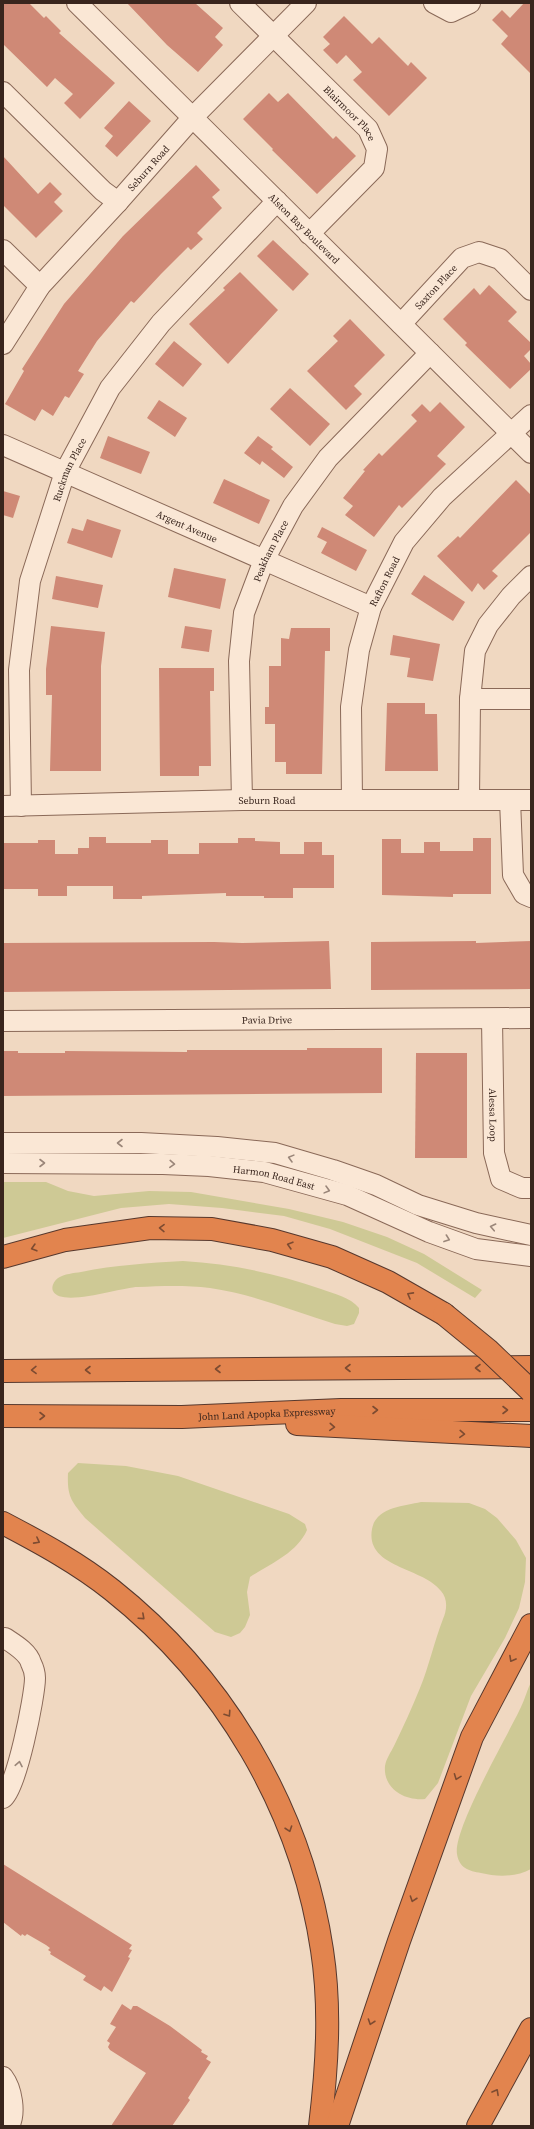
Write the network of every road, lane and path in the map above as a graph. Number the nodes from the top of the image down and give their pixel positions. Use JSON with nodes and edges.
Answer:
{"nodes":[{"id":1,"x":77,"y":3,"type":"edge"},
{"id":2,"x":240,"y":3,"type":"edge"},
{"id":3,"x":306,"y":3,"type":"edge"},
{"id":4,"x":434,"y":3,"type":"edge"},
{"id":5,"x":470,"y":3,"type":"edge"},
{"id":6,"x":273,"y":37,"type":"junction"},
{"id":7,"x":3,"y":92,"type":"edge"},
{"id":8,"x":193,"y":117,"type":"junction"},
{"id":9,"x":277,"y":201,"type":"junction"},
{"id":10,"x":118,"y":202,"type":"junction"},
{"id":11,"x":309,"y":234,"type":"junction"},
{"id":12,"x":3,"y":250,"type":"edge"},
{"id":13,"x":40,"y":286,"type":"junction"},
{"id":14,"x":531,"y":290,"type":"edge"},
{"id":15,"x":401,"y":324,"type":"junction"},
{"id":16,"x":3,"y":344,"type":"edge"},
{"id":17,"x":430,"y":353,"type":"junction"},
{"id":18,"x":531,"y":415,"type":"edge"},
{"id":19,"x":512,"y":434,"type":"junction"},
{"id":20,"x":3,"y":445,"type":"edge"},
{"id":21,"x":531,"y":453,"type":"edge"},
{"id":22,"x":65,"y":472,"type":"junction"},
{"id":23,"x":264,"y":560,"type":"junction"},
{"id":24,"x":528,"y":585,"type":"edge"},
{"id":25,"x":371,"y":607,"type":"junction"},
{"id":26,"x":470,"y":699,"type":"junction"},
{"id":27,"x":531,"y":699,"type":"edge"},
{"id":28,"x":242,"y":800,"type":"junction"},
{"id":29,"x":352,"y":800,"type":"junction"},
{"id":30,"x":469,"y":800,"type":"junction"},
{"id":31,"x":510,"y":800,"type":"junction"},
{"id":32,"x":531,"y":800,"type":"edge"},
{"id":33,"x":12,"y":806,"type":"edge"},
{"id":34,"x":531,"y":897,"type":"edge"},
{"id":35,"x":531,"y":1018,"type":"edge"},
{"id":36,"x":492,"y":1019,"type":"junction"},
{"id":37,"x":3,"y":1021,"type":"edge"},
{"id":38,"x":3,"y":1143,"type":"edge"},
{"id":39,"x":3,"y":1163,"type":"edge"},
{"id":40,"x":531,"y":1188,"type":"edge"},
{"id":41,"x":531,"y":1235,"type":"edge"},
{"id":42,"x":531,"y":1256,"type":"edge"},
{"id":43,"x":3,"y":1257,"type":"edge"},
{"id":44,"x":531,"y":1367,"type":"edge"},
{"id":45,"x":3,"y":1371,"type":"edge"},
{"id":46,"x":531,"y":1391,"type":"edge"},
{"id":47,"x":531,"y":1410,"type":"edge"},
{"id":48,"x":3,"y":1416,"type":"edge"},
{"id":49,"x":182,"y":1416,"type":"junction"},
{"id":50,"x":531,"y":1436,"type":"edge"},
{"id":51,"x":3,"y":1523,"type":"edge"},
{"id":52,"x":531,"y":1625,"type":"edge"},
{"id":53,"x":5,"y":1638,"type":"dead end"},
{"id":54,"x":3,"y":1798,"type":"edge"},
{"id":55,"x":531,"y":2030,"type":"edge"},
{"id":56,"x":3,"y":2077,"type":"edge"},
{"id":57,"x":9,"y":2126,"type":"edge"},
{"id":58,"x":320,"y":2126,"type":"edge"},
{"id":59,"x":338,"y":2126,"type":"edge"},
{"id":60,"x":478,"y":2126,"type":"edge"}],
"edges":[{"from":1,"to":8,"type":"street","name":"Alston Bay Boulevard"},
{"from":2,"to":6,"type":"street","name":"Blairmoor Place"},
{"from":3,"to":6,"type":"street","name":"Seburn Road"},
{"from":4,"to":5,"type":"street"},
{"from":6,"to":8,"type":"street","name":"Seburn Road"},
{"from":6,"to":11,"type":"street","name":"Blairmoor Place"},
{"from":7,"to":10,"type":"street"},
{"from":8,"to":9,"type":"street","name":"Alston Bay Boulevard"},
{"from":8,"to":10,"type":"street","name":"Seburn Road"},
{"from":9,"to":11,"type":"street","name":"Alston Bay Boulevard"},
{"from":9,"to":22,"type":"street","name":"Ruckman Place"},
{"from":10,"to":13,"type":"street","name":"Seburn Road"},
{"from":11,"to":15,"type":"street","name":"Alston Bay Boulevard"},
{"from":12,"to":13,"type":"street"},
{"from":13,"to":16,"type":"street","name":"Seburn Road"},
{"from":14,"to":15,"type":"street","name":"Saxton Place"},
{"from":15,"to":17,"type":"street","name":"Alston Bay Boulevard"},
{"from":17,"to":19,"type":"street","name":"Alston Bay Boulevard"},
{"from":17,"to":23,"type":"street","name":"Peakham Place"},
{"from":18,"to":19,"type":"street","name":"Rafton Road"},
{"from":19,"to":21,"type":"street","name":"Alston Bay Boulevard"},
{"from":19,"to":25,"type":"street","name":"Rafton Road"},
{"from":20,"to":22,"type":"street","name":"Argent Avenue"},
{"from":22,"to":23,"type":"street","name":"Argent Avenue"},
{"from":22,"to":33,"type":"street","name":"Ruckman Place"},
{"from":23,"to":25,"type":"street","name":"Argent Avenue"},
{"from":23,"to":28,"type":"street","name":"Peakham Place"},
{"from":24,"to":26,"type":"street"},
{"from":25,"to":29,"type":"street","name":"Rafton Road"},
{"from":26,"to":27,"type":"street"},
{"from":26,"to":30,"type":"street"},
{"from":28,"to":29,"type":"street","name":"Seburn Road"},
{"from":28,"to":33,"type":"street","name":"Seburn Road"},
{"from":29,"to":30,"type":"street","name":"Seburn Road"},
{"from":30,"to":31,"type":"street","name":"Seburn Road"},
{"from":31,"to":32,"type":"street","name":"Seburn Road"},
{"from":31,"to":34,"type":"street"},
{"from":35,"to":36,"type":"street","name":"Pavia Drive"},
{"from":36,"to":37,"type":"street","name":"Pavia Drive"},
{"from":36,"to":40,"type":"street","name":"Alessa Loop"},
{"from":41,"to":38,"type":"street","name":"Harmon Road East","one_way":true},
{"from":39,"to":42,"type":"street","name":"Harmon Road East","one_way":true},
{"from":46,"to":43,"type":"highway","one_way":true,"bridge":true},
{"from":44,"to":45,"type":"highway","one_way":true},
{"from":49,"to":47,"type":"highway","name":"John Land Apopka Expressway","one_way":true},
{"from":48,"to":49,"type":"highway","name":"John Land Apopka Expressway","one_way":true},
{"from":49,"to":50,"type":"highway","one_way":true},
{"from":51,"to":58,"type":"highway","one_way":true},
{"from":52,"to":59,"type":"highway","one_way":true},
{"from":54,"to":53,"type":"street","one_way":true},
{"from":60,"to":55,"type":"highway","one_way":true},
{"from":56,"to":57,"type":"street"}]}
